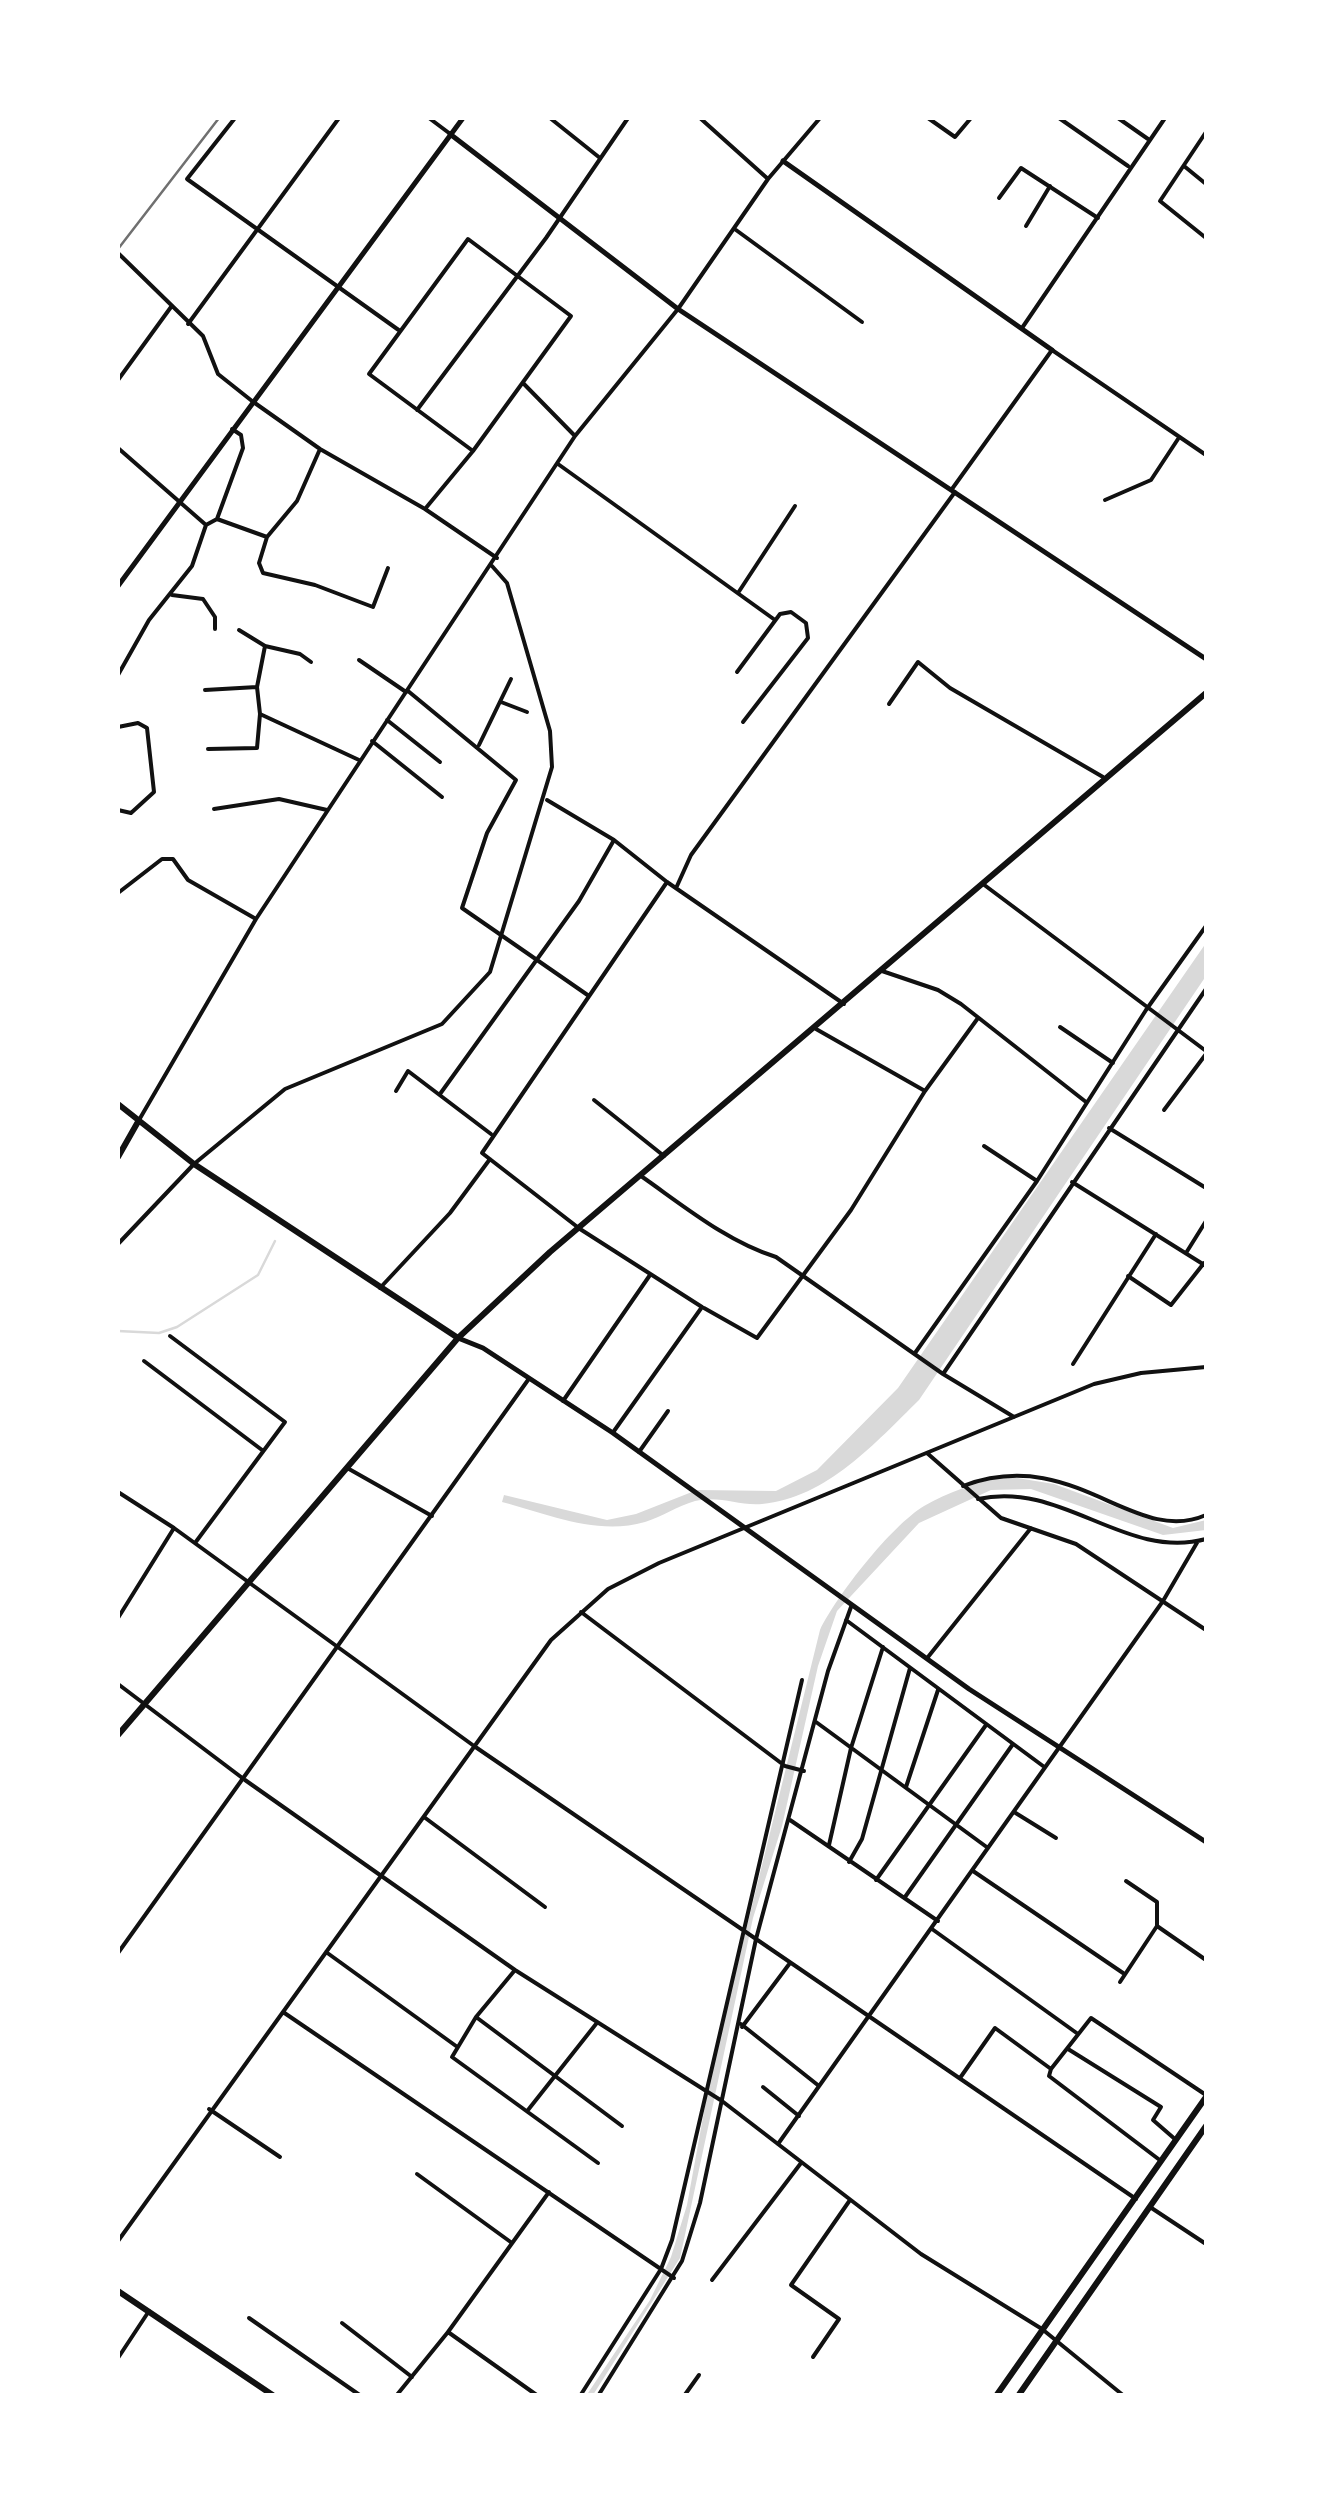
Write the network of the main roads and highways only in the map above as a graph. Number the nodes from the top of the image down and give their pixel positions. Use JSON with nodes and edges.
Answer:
{"nodes":[{"id":1,"x":1206,"y":693,"type":"edge"},
{"id":2,"x":118,"y":1104,"type":"edge"},
{"id":3,"x":139,"y":1120,"type":"junction"},
{"id":4,"x":118,"y":1157,"type":"edge"},
{"id":5,"x":458,"y":1338,"type":"junction"},
{"id":6,"x":118,"y":1735,"type":"edge"},
{"id":7,"x":1206,"y":2096,"type":"edge"},
{"id":8,"x":1206,"y":2126,"type":"edge"},
{"id":9,"x":118,"y":2291,"type":"edge"},
{"id":10,"x":274,"y":2396,"type":"edge"},
{"id":11,"x":996,"y":2396,"type":"edge"},
{"id":12,"x":1018,"y":2396,"type":"edge"}],
"edges":[{"from":1,"to":5,"type":"main road"},
{"from":2,"to":3,"type":"main road"},
{"from":3,"to":4,"type":"main road"},
{"from":3,"to":5,"type":"main road"},
{"from":5,"to":6,"type":"main road"},
{"from":7,"to":11,"type":"main road"},
{"from":8,"to":12,"type":"main road"},
{"from":9,"to":10,"type":"main road"}]}
